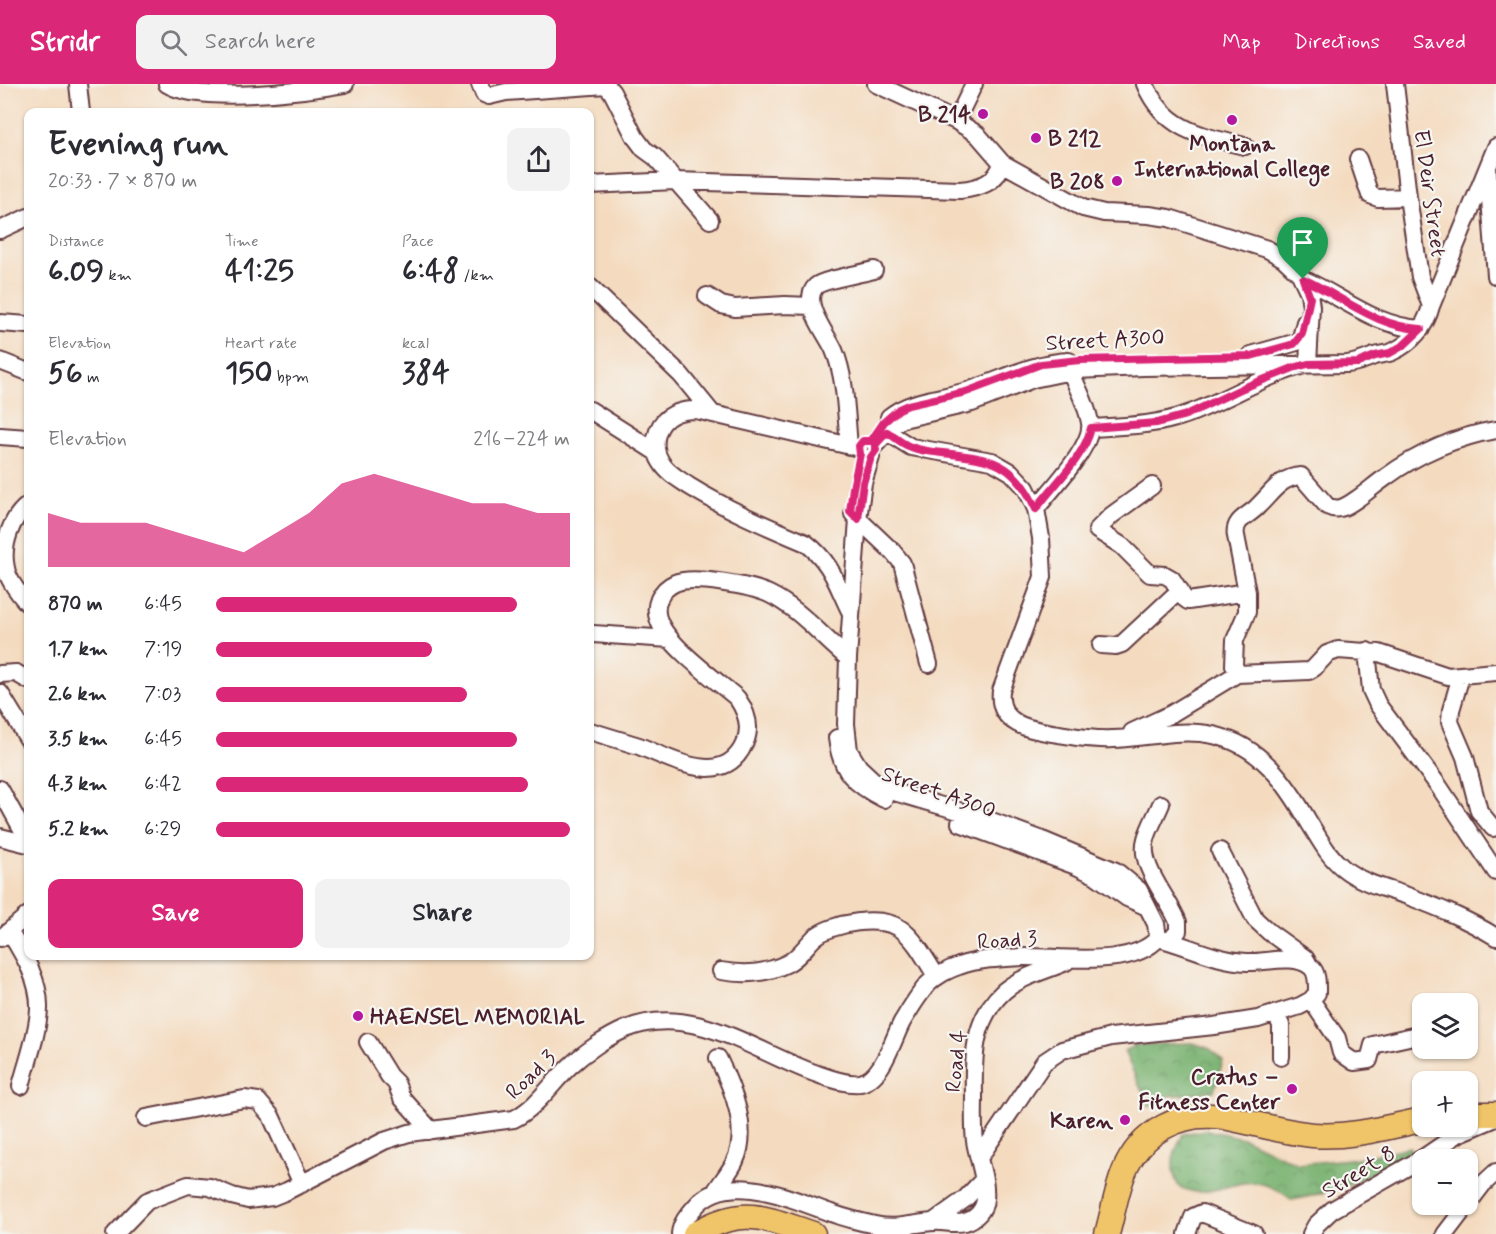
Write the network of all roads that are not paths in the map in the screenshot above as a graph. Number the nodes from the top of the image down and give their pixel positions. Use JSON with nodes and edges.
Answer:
{"nodes":[{"id":1,"x":78,"y":84,"type":"edge"},
{"id":2,"x":167,"y":84,"type":"edge"},
{"id":3,"x":345,"y":84,"type":"edge"},
{"id":4,"x":480,"y":84,"type":"edge"},
{"id":5,"x":876,"y":84,"type":"edge"},
{"id":6,"x":975,"y":84,"type":"edge"},
{"id":7,"x":1145,"y":84,"type":"edge"},
{"id":8,"x":1395,"y":84,"type":"edge"},
{"id":9,"x":81,"y":108,"type":"edge"},
{"id":10,"x":956,"y":121,"type":"junction"},
{"id":11,"x":1245,"y":146,"type":"dead end"},
{"id":12,"x":1496,"y":147,"type":"edge"},
{"id":13,"x":1358,"y":159,"type":"dead end"},
{"id":14,"x":1002,"y":163,"type":"junction"},
{"id":15,"x":1487,"y":169,"type":"junction"},
{"id":16,"x":675,"y":181,"type":"junction"},
{"id":17,"x":594,"y":185,"type":"edge"},
{"id":18,"x":1408,"y":197,"type":"junction"},
{"id":19,"x":24,"y":219,"type":"edge"},
{"id":20,"x":710,"y":220,"type":"dead end"},
{"id":21,"x":0,"y":230,"type":"edge"},
{"id":22,"x":874,"y":270,"type":"dead end"},
{"id":23,"x":1496,"y":276,"type":"edge"},
{"id":24,"x":1303,"y":279,"type":"junction"},
{"id":25,"x":594,"y":291,"type":"edge"},
{"id":26,"x":707,"y":296,"type":"dead end"},
{"id":27,"x":1310,"y":298,"type":"junction"},
{"id":28,"x":812,"y":306,"type":"junction"},
{"id":29,"x":1431,"y":306,"type":"junction"},
{"id":30,"x":1421,"y":329,"type":"junction"},
{"id":31,"x":1251,"y":356,"type":"junction"},
{"id":32,"x":1309,"y":359,"type":"junction"},
{"id":33,"x":0,"y":361,"type":"edge"},
{"id":34,"x":1068,"y":366,"type":"junction"},
{"id":35,"x":24,"y":370,"type":"edge"},
{"id":36,"x":922,"y":407,"type":"junction"},
{"id":37,"x":594,"y":413,"type":"edge"},
{"id":38,"x":712,"y":413,"type":"junction"},
{"id":39,"x":1091,"y":428,"type":"junction"},
{"id":40,"x":1496,"y":430,"type":"edge"},
{"id":41,"x":887,"y":432,"type":"junction"},
{"id":42,"x":0,"y":435,"type":"edge"},
{"id":43,"x":24,"y":438,"type":"edge"},
{"id":44,"x":864,"y":448,"type":"junction"},
{"id":45,"x":656,"y":452,"type":"junction"},
{"id":46,"x":1152,"y":486,"type":"dead end"},
{"id":47,"x":24,"y":508,"type":"edge"},
{"id":48,"x":1036,"y":509,"type":"junction"},
{"id":49,"x":854,"y":515,"type":"junction"},
{"id":50,"x":1180,"y":590,"type":"junction"},
{"id":51,"x":1247,"y":592,"type":"junction"},
{"id":52,"x":843,"y":597,"type":"junction"},
{"id":53,"x":24,"y":599,"type":"edge"},
{"id":54,"x":851,"y":613,"type":"junction"},
{"id":55,"x":594,"y":634,"type":"edge"},
{"id":56,"x":670,"y":639,"type":"junction"},
{"id":57,"x":1101,"y":645,"type":"dead end"},
{"id":58,"x":1367,"y":651,"type":"junction"},
{"id":59,"x":844,"y":655,"type":"junction"},
{"id":60,"x":929,"y":664,"type":"dead end"},
{"id":61,"x":1496,"y":672,"type":"edge"},
{"id":62,"x":0,"y":674,"type":"edge"},
{"id":63,"x":1237,"y":674,"type":"junction"},
{"id":64,"x":1461,"y":676,"type":"junction"},
{"id":65,"x":24,"y":678,"type":"edge"},
{"id":66,"x":0,"y":693,"type":"edge"},
{"id":67,"x":24,"y":732,"type":"edge"},
{"id":68,"x":594,"y":732,"type":"edge"},
{"id":69,"x":1112,"y":739,"type":"junction"},
{"id":70,"x":0,"y":789,"type":"edge"},
{"id":71,"x":1161,"y":804,"type":"dead end"},
{"id":72,"x":1493,"y":828,"type":"dead end"},
{"id":73,"x":24,"y":834,"type":"edge"},
{"id":74,"x":0,"y":837,"type":"edge"},
{"id":75,"x":24,"y":841,"type":"edge"},
{"id":76,"x":1220,"y":851,"type":"dead end"},
{"id":77,"x":1496,"y":872,"type":"edge"},
{"id":78,"x":24,"y":918,"type":"edge"},
{"id":79,"x":4,"y":935,"type":"edge"},
{"id":80,"x":1496,"y":937,"type":"edge"},
{"id":81,"x":1164,"y":939,"type":"junction"},
{"id":82,"x":1071,"y":960,"type":"junction"},
{"id":83,"x":1310,"y":966,"type":"junction"},
{"id":84,"x":721,"y":971,"type":"dead end"},
{"id":85,"x":937,"y":977,"type":"junction"},
{"id":86,"x":1311,"y":1000,"type":"junction"},
{"id":87,"x":1276,"y":1014,"type":"junction"},
{"id":88,"x":1412,"y":1036,"type":"edge"},
{"id":89,"x":368,"y":1042,"type":"dead end"},
{"id":90,"x":1281,"y":1057,"type":"dead end"},
{"id":91,"x":718,"y":1058,"type":"dead end"},
{"id":92,"x":21,"y":1086,"type":"dead end"},
{"id":93,"x":1478,"y":1115,"type":"edge"},
{"id":94,"x":1496,"y":1116,"type":"edge"},
{"id":95,"x":146,"y":1118,"type":"dead end"},
{"id":96,"x":1412,"y":1122,"type":"edge"},
{"id":97,"x":428,"y":1131,"type":"junction"},
{"id":98,"x":979,"y":1158,"type":"junction"},
{"id":99,"x":1496,"y":1172,"type":"edge"},
{"id":100,"x":302,"y":1184,"type":"junction"},
{"id":101,"x":715,"y":1192,"type":"junction"},
{"id":102,"x":115,"y":1234,"type":"edge"},
{"id":103,"x":680,"y":1234,"type":"edge"},
{"id":104,"x":695,"y":1234,"type":"edge"},
{"id":105,"x":813,"y":1234,"type":"edge"},
{"id":106,"x":1107,"y":1234,"type":"edge"},
{"id":107,"x":1186,"y":1234,"type":"edge"},
{"id":108,"x":1254,"y":1234,"type":"edge"},
{"id":109,"x":1311,"y":1234,"type":"edge"},
{"id":110,"x":1445,"y":1234,"type":"edge"}],
"edges":[{"from":1,"to":9,"type":"street"},
{"from":2,"to":3,"type":"street"},
{"from":4,"to":16,"type":"street"},
{"from":5,"to":10,"type":"street"},
{"from":6,"to":10,"type":"street"},
{"from":7,"to":11,"type":"street"},
{"from":8,"to":18,"type":"street","name":"El Deir Street"},
{"from":10,"to":14,"type":"street"},
{"from":12,"to":15,"type":"street"},
{"from":13,"to":18,"type":"street"},
{"from":14,"to":16,"type":"street"},
{"from":14,"to":24,"type":"street"},
{"from":15,"to":23,"type":"street"},
{"from":15,"to":29,"type":"street"},
{"from":16,"to":17,"type":"street"},
{"from":16,"to":20,"type":"street"},
{"from":18,"to":29,"type":"street","name":"El Deir Street"},
{"from":19,"to":21,"type":"street"},
{"from":22,"to":28,"type":"street"},
{"from":24,"to":27,"type":"street"},
{"from":24,"to":30,"type":"street"},
{"from":25,"to":38,"type":"street"},
{"from":26,"to":28,"type":"street"},
{"from":27,"to":31,"type":"street"},
{"from":27,"to":32,"type":"street"},
{"from":28,"to":44,"type":"street"},
{"from":29,"to":30,"type":"street"},
{"from":30,"to":32,"type":"street","name":"Street A300"},
{"from":31,"to":32,"type":"street"},
{"from":31,"to":34,"type":"street"},
{"from":32,"to":34,"type":"street","name":"Street A300"},
{"from":32,"to":39,"type":"street"},
{"from":33,"to":35,"type":"street"},
{"from":34,"to":36,"type":"street","name":"Street A300"},
{"from":34,"to":39,"type":"street"},
{"from":36,"to":41,"type":"street","name":"Street A300"},
{"from":36,"to":44,"type":"street","name":"Street A300"},
{"from":37,"to":45,"type":"street"},
{"from":38,"to":44,"type":"street"},
{"from":38,"to":45,"type":"street"},
{"from":39,"to":48,"type":"street"},
{"from":40,"to":51,"type":"street"},
{"from":41,"to":44,"type":"street","name":"Street A300"},
{"from":41,"to":48,"type":"street"},
{"from":42,"to":43,"type":"street"},
{"from":44,"to":49,"type":"street","name":"Street A300"},
{"from":45,"to":52,"type":"street"},
{"from":46,"to":50,"type":"street"},
{"from":47,"to":53,"type":"street"},
{"from":48,"to":69,"type":"street"},
{"from":49,"to":52,"type":"street","name":"Street A300"},
{"from":49,"to":54,"type":"street","name":"Street A300"},
{"from":49,"to":60,"type":"street"},
{"from":50,"to":51,"type":"street"},
{"from":50,"to":57,"type":"street"},
{"from":51,"to":63,"type":"street"},
{"from":52,"to":54,"type":"street"},
{"from":52,"to":59,"type":"street","name":"Street A300"},
{"from":54,"to":59,"type":"street","name":"Street A300"},
{"from":55,"to":56,"type":"street"},
{"from":56,"to":59,"type":"street"},
{"from":56,"to":68,"type":"street"},
{"from":58,"to":63,"type":"street"},
{"from":58,"to":64,"type":"street"},
{"from":58,"to":77,"type":"street"},
{"from":59,"to":81,"type":"street","name":"Street A300"},
{"from":61,"to":64,"type":"street"},
{"from":62,"to":65,"type":"street"},
{"from":63,"to":69,"type":"street"},
{"from":64,"to":72,"type":"street"},
{"from":66,"to":67,"type":"street"},
{"from":69,"to":80,"type":"street"},
{"from":70,"to":73,"type":"street"},
{"from":71,"to":81,"type":"street"},
{"from":74,"to":75,"type":"street"},
{"from":76,"to":83,"type":"street"},
{"from":78,"to":79,"type":"street"},
{"from":79,"to":92,"type":"street"},
{"from":81,"to":82,"type":"street"},
{"from":81,"to":83,"type":"street"},
{"from":82,"to":85,"type":"street","name":"Road 3"},
{"from":82,"to":98,"type":"street","name":"Road 4"},
{"from":83,"to":86,"type":"street"},
{"from":84,"to":85,"type":"street"},
{"from":85,"to":97,"type":"street","name":"Road 3"},
{"from":86,"to":87,"type":"street"},
{"from":86,"to":88,"type":"street"},
{"from":87,"to":90,"type":"street"},
{"from":87,"to":98,"type":"street"},
{"from":89,"to":97,"type":"street"},
{"from":91,"to":101,"type":"street"},
{"from":93,"to":94,"type":"highway"},
{"from":94,"to":109,"type":"street","name":"Street 8"},
{"from":95,"to":100,"type":"street"},
{"from":96,"to":106,"type":"highway"},
{"from":97,"to":100,"type":"street","name":"Road 3"},
{"from":98,"to":101,"type":"street","name":"Road 4"},
{"from":99,"to":110,"type":"street"},
{"from":100,"to":102,"type":"street","name":"Road 3"},
{"from":101,"to":103,"type":"street"},
{"from":104,"to":105,"type":"highway"},
{"from":107,"to":108,"type":"street"}]}
